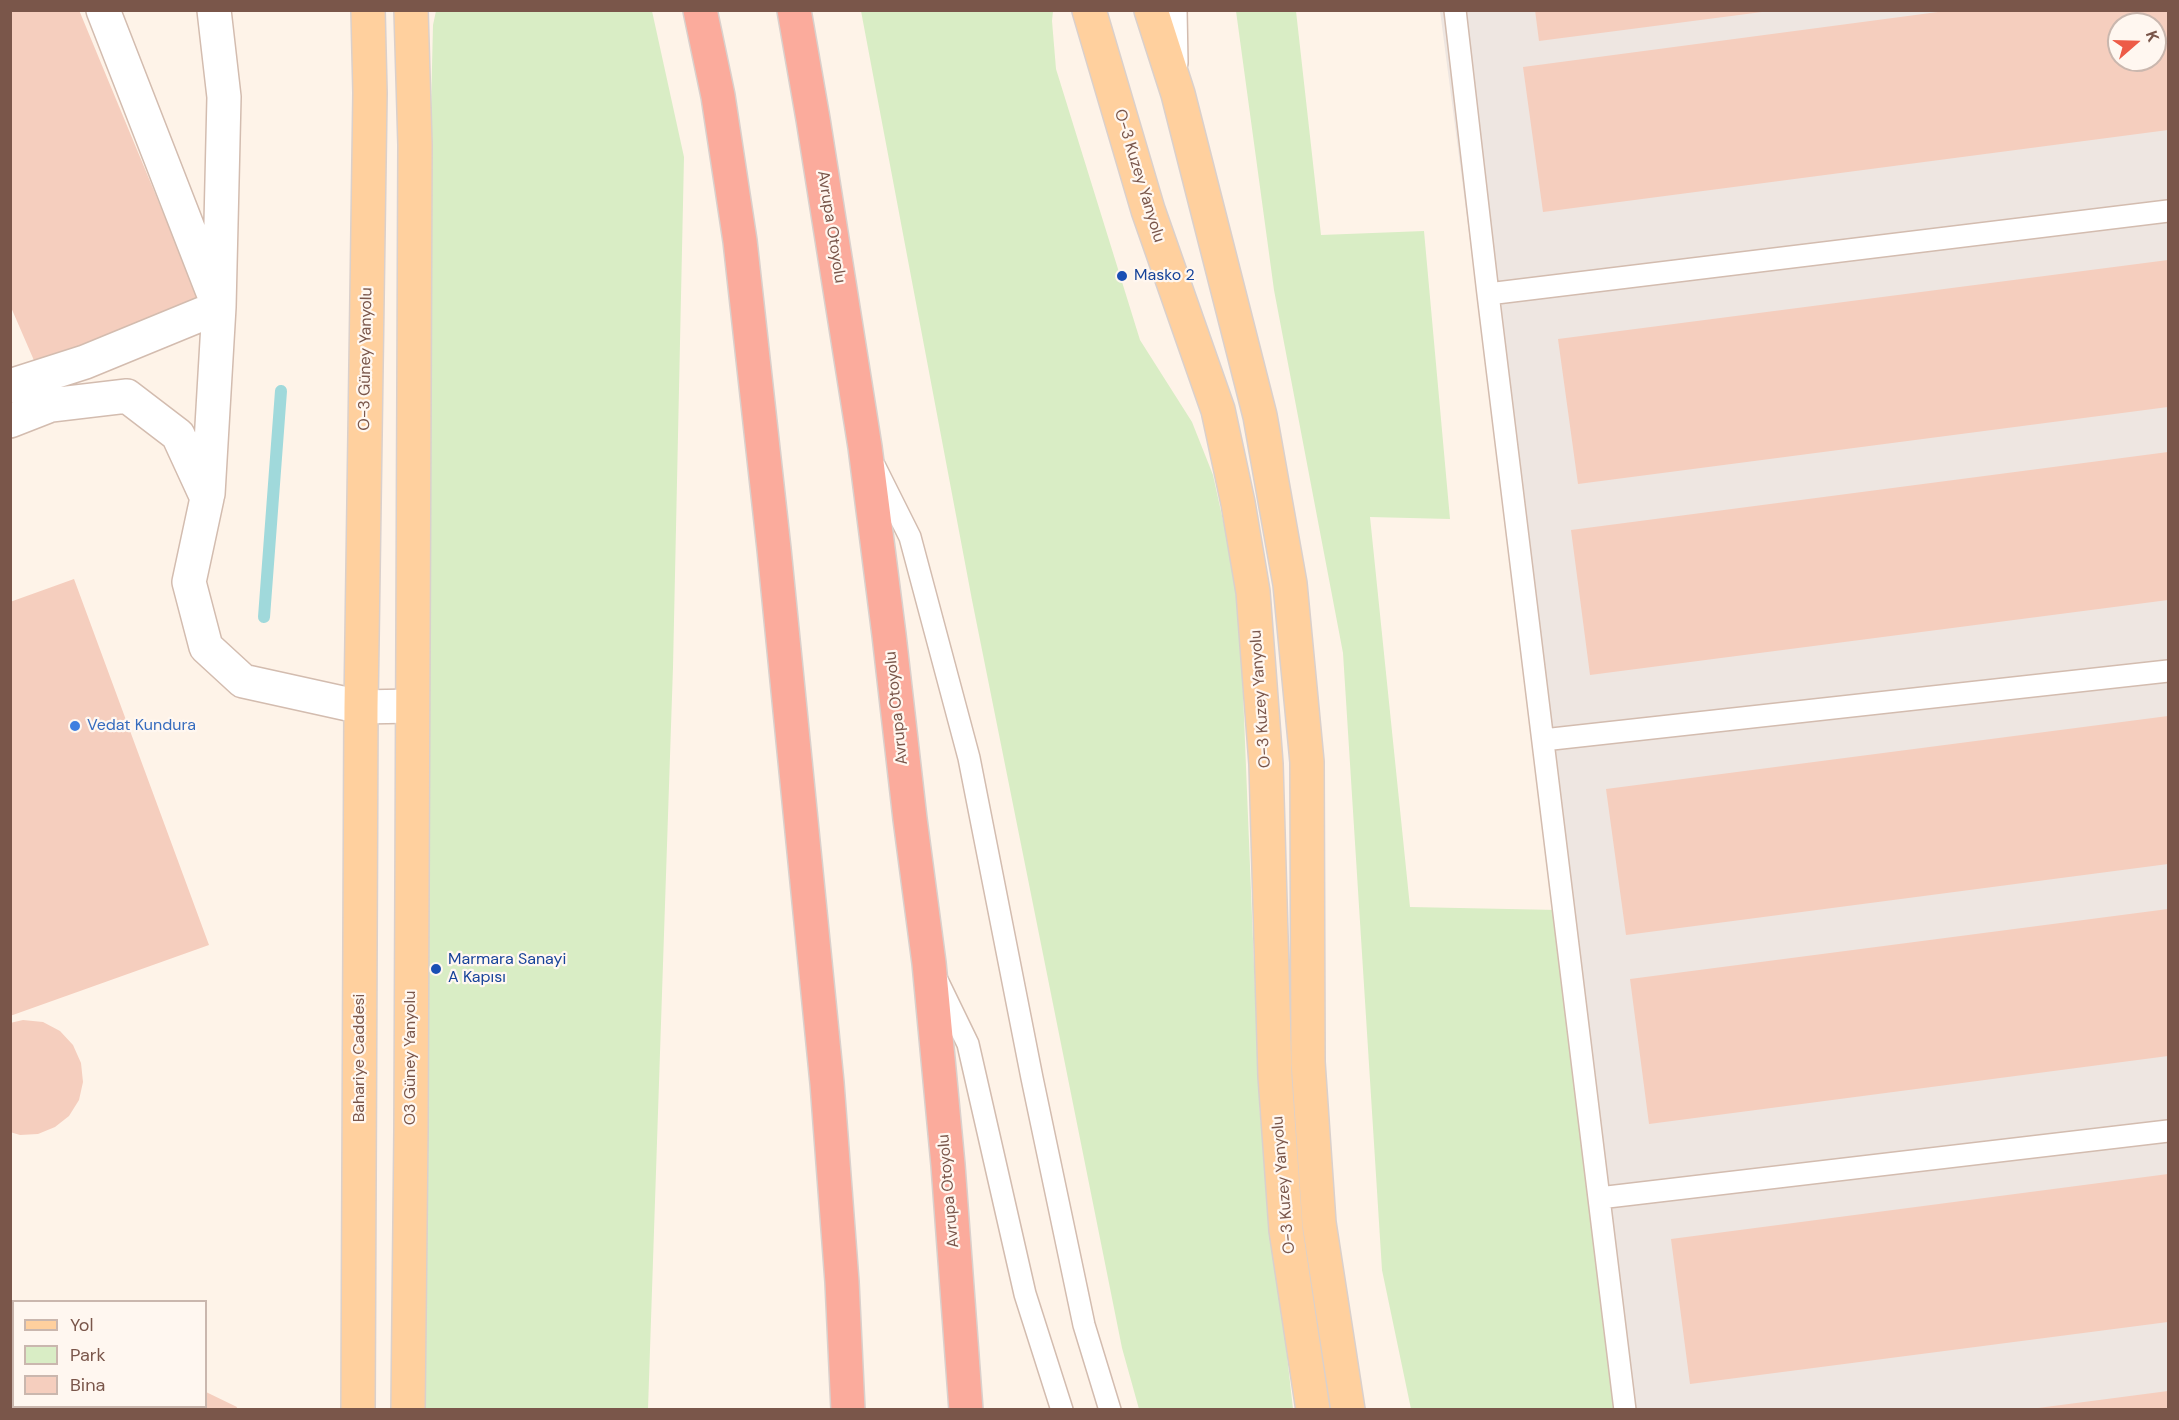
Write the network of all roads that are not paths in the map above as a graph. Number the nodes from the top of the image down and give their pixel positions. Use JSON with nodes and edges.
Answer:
{"nodes":[{"id":1,"x":103,"y":10,"type":"edge"},
{"id":2,"x":214,"y":10,"type":"edge"},
{"id":3,"x":368,"y":10,"type":"edge"},
{"id":4,"x":411,"y":10,"type":"edge"},
{"id":5,"x":700,"y":10,"type":"edge"},
{"id":6,"x":794,"y":10,"type":"edge"},
{"id":7,"x":1089,"y":10,"type":"edge"},
{"id":8,"x":1151,"y":10,"type":"edge"},
{"id":9,"x":1176,"y":10,"type":"edge"},
{"id":10,"x":1455,"y":10,"type":"edge"},
{"id":11,"x":1178,"y":94,"type":"junction"},
{"id":12,"x":2169,"y":211,"type":"edge"},
{"id":13,"x":1488,"y":294,"type":"junction"},
{"id":14,"x":219,"y":307,"type":"junction"},
{"id":15,"x":14,"y":392,"type":"edge"},
{"id":16,"x":865,"y":447,"type":"junction"},
{"id":17,"x":207,"y":498,"type":"junction"},
{"id":18,"x":2169,"y":671,"type":"edge"},
{"id":19,"x":412,"y":706,"type":"junction"},
{"id":20,"x":361,"y":707,"type":"junction"},
{"id":21,"x":1543,"y":740,"type":"junction"},
{"id":22,"x":929,"y":963,"type":"junction"},
{"id":23,"x":2169,"y":1131,"type":"edge"},
{"id":24,"x":1599,"y":1198,"type":"junction"},
{"id":25,"x":358,"y":1410,"type":"edge"},
{"id":26,"x":408,"y":1410,"type":"edge"},
{"id":27,"x":848,"y":1410,"type":"edge"},
{"id":28,"x":966,"y":1410,"type":"edge"},
{"id":29,"x":1062,"y":1410,"type":"edge"},
{"id":30,"x":1110,"y":1410,"type":"edge"},
{"id":31,"x":1313,"y":1410,"type":"edge"},
{"id":32,"x":1348,"y":1410,"type":"edge"},
{"id":33,"x":1625,"y":1410,"type":"edge"}],
"edges":[{"from":1,"to":14,"type":"street"},
{"from":2,"to":14,"type":"street"},
{"from":3,"to":20,"type":"main road","name":"O-3 Güney Yanyolu"},
{"from":4,"to":19,"type":"main road"},
{"from":5,"to":27,"type":"highway"},
{"from":6,"to":16,"type":"highway","name":"Avrupa Otoyolu"},
{"from":7,"to":31,"type":"main road","name":"O-3 Kuzey Yanyolu"},
{"from":8,"to":11,"type":"main road","name":"O-3 Kuzey Yanyolu"},
{"from":9,"to":11,"type":"lane"},
{"from":10,"to":13,"type":"lane"},
{"from":11,"to":32,"type":"main road","name":"O-3 Kuzey Yanyolu"},
{"from":12,"to":13,"type":"lane"},
{"from":13,"to":21,"type":"lane"},
{"from":14,"to":15,"type":"street"},
{"from":14,"to":17,"type":"street"},
{"from":15,"to":17,"type":"street"},
{"from":16,"to":22,"type":"highway","name":"Avrupa Otoyolu"},
{"from":16,"to":30,"type":"lane"},
{"from":17,"to":20,"type":"street"},
{"from":18,"to":21,"type":"lane"},
{"from":19,"to":20,"type":"street"},
{"from":19,"to":26,"type":"main road","name":"O3 Güney Yanyolu"},
{"from":20,"to":25,"type":"main road","name":"Bahariye Caddesi"},
{"from":21,"to":24,"type":"lane"},
{"from":22,"to":28,"type":"highway","name":"Avrupa Otoyolu"},
{"from":22,"to":29,"type":"lane"},
{"from":23,"to":24,"type":"lane"},
{"from":24,"to":33,"type":"lane"}]}
